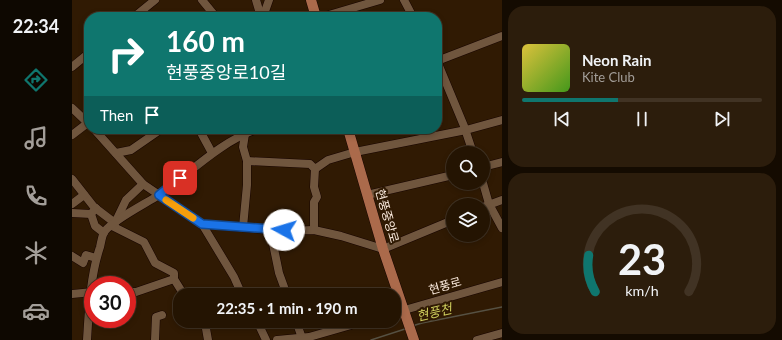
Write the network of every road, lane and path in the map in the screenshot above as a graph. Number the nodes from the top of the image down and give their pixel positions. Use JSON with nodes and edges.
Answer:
{"nodes":[{"id":1,"x":156,"y":0,"type":"edge"},
{"id":2,"x":202,"y":0,"type":"edge"},
{"id":3,"x":256,"y":0,"type":"edge"},
{"id":4,"x":269,"y":0,"type":"edge"},
{"id":5,"x":311,"y":0,"type":"edge"},
{"id":6,"x":380,"y":0,"type":"edge"},
{"id":7,"x":404,"y":0,"type":"edge"},
{"id":8,"x":140,"y":12,"type":"edge"},
{"id":9,"x":212,"y":12,"type":"edge"},
{"id":10,"x":260,"y":12,"type":"edge"},
{"id":11,"x":264,"y":12,"type":"edge"},
{"id":12,"x":315,"y":12,"type":"edge"},
{"id":13,"x":339,"y":12,"type":"edge"},
{"id":14,"x":410,"y":12,"type":"edge"},
{"id":15,"x":502,"y":36,"type":"edge"},
{"id":16,"x":84,"y":57,"type":"edge"},
{"id":17,"x":442,"y":59,"type":"edge"},
{"id":18,"x":72,"y":67,"type":"edge"},
{"id":19,"x":442,"y":73,"type":"edge"},
{"id":20,"x":72,"y":108,"type":"edge"},
{"id":21,"x":84,"y":118,"type":"edge"},
{"id":22,"x":502,"y":120,"type":"edge"},
{"id":23,"x":84,"y":126,"type":"edge"},
{"id":24,"x":466,"y":130,"type":"junction"},
{"id":25,"x":99,"y":134,"type":"edge"},
{"id":26,"x":154,"y":134,"type":"edge"},
{"id":27,"x":202,"y":134,"type":"edge"},
{"id":28,"x":245,"y":134,"type":"edge"},
{"id":29,"x":247,"y":134,"type":"edge"},
{"id":30,"x":350,"y":134,"type":"edge"},
{"id":31,"x":72,"y":135,"type":"edge"},
{"id":32,"x":471,"y":146,"type":"edge"},
{"id":33,"x":355,"y":152,"type":"junction"},
{"id":34,"x":116,"y":153,"type":"junction"},
{"id":35,"x":212,"y":153,"type":"junction"},
{"id":36,"x":247,"y":161,"type":"junction"},
{"id":37,"x":502,"y":162,"type":"edge"},
{"id":38,"x":490,"y":166,"type":"edge"},
{"id":39,"x":316,"y":169,"type":"junction"},
{"id":40,"x":446,"y":177,"type":"edge"},
{"id":41,"x":72,"y":179,"type":"edge"},
{"id":42,"x":144,"y":184,"type":"junction"},
{"id":43,"x":84,"y":194,"type":"junction"},
{"id":44,"x":367,"y":194,"type":"junction"},
{"id":45,"x":159,"y":195,"type":"junction"},
{"id":46,"x":502,"y":200,"type":"edge"},
{"id":47,"x":72,"y":204,"type":"edge"},
{"id":48,"x":490,"y":204,"type":"edge"},
{"id":49,"x":93,"y":211,"type":"junction"},
{"id":50,"x":490,"y":212,"type":"edge"},
{"id":51,"x":72,"y":213,"type":"edge"},
{"id":52,"x":446,"y":223,"type":"edge"},
{"id":53,"x":113,"y":224,"type":"junction"},
{"id":54,"x":202,"y":224,"type":"junction"},
{"id":55,"x":243,"y":227,"type":"junction"},
{"id":56,"x":502,"y":228,"type":"edge"},
{"id":57,"x":270,"y":229,"type":"junction"},
{"id":58,"x":314,"y":230,"type":"junction"},
{"id":59,"x":104,"y":233,"type":"junction"},
{"id":60,"x":383,"y":249,"type":"junction"},
{"id":61,"x":73,"y":257,"type":"edge"},
{"id":62,"x":96,"y":258,"type":"junction"},
{"id":63,"x":94,"y":276,"type":"edge"},
{"id":64,"x":174,"y":279,"type":"junction"},
{"id":65,"x":502,"y":282,"type":"edge"},
{"id":66,"x":180,"y":288,"type":"edge"},
{"id":67,"x":239,"y":288,"type":"edge"},
{"id":68,"x":284,"y":288,"type":"edge"},
{"id":69,"x":136,"y":292,"type":"edge"},
{"id":70,"x":84,"y":293,"type":"edge"},
{"id":71,"x":72,"y":294,"type":"edge"},
{"id":72,"x":404,"y":310,"type":"junction"},
{"id":73,"x":401,"y":311,"type":"edge"},
{"id":74,"x":162,"y":315,"type":"dead end"},
{"id":75,"x":88,"y":328,"type":"edge"},
{"id":76,"x":206,"y":328,"type":"edge"},
{"id":77,"x":260,"y":328,"type":"edge"},
{"id":78,"x":298,"y":328,"type":"edge"},
{"id":79,"x":340,"y":328,"type":"edge"},
{"id":80,"x":502,"y":333,"type":"edge"},
{"id":81,"x":302,"y":338,"type":"junction"},
{"id":82,"x":87,"y":340,"type":"edge"},
{"id":83,"x":155,"y":340,"type":"edge"},
{"id":84,"x":208,"y":340,"type":"edge"},
{"id":85,"x":266,"y":340,"type":"edge"},
{"id":86,"x":277,"y":340,"type":"edge"},
{"id":87,"x":414,"y":340,"type":"edge"},
{"id":88,"x":477,"y":340,"type":"edge"}],
"edges":[{"from":1,"to":8,"type":"street"},
{"from":2,"to":9,"type":"street"},
{"from":3,"to":10,"type":"street"},
{"from":4,"to":11,"type":"street"},
{"from":5,"to":12,"type":"main road"},
{"from":6,"to":13,"type":"street"},
{"from":7,"to":14,"type":"street"},
{"from":15,"to":17,"type":"street"},
{"from":16,"to":18,"type":"street"},
{"from":19,"to":24,"type":"street"},
{"from":20,"to":21,"type":"street"},
{"from":22,"to":24,"type":"street"},
{"from":23,"to":31,"type":"street"},
{"from":24,"to":32,"type":"street"},
{"from":24,"to":33,"type":"street"},
{"from":25,"to":34,"type":"street"},
{"from":26,"to":34,"type":"street"},
{"from":27,"to":35,"type":"street"},
{"from":28,"to":35,"type":"street"},
{"from":29,"to":36,"type":"street"},
{"from":30,"to":33,"type":"main road","name":"현풍중앙로"},
{"from":33,"to":39,"type":"street"},
{"from":33,"to":44,"type":"main road","name":"현풍중앙로"},
{"from":34,"to":42,"type":"street"},
{"from":35,"to":45,"type":"street"},
{"from":36,"to":39,"type":"street"},
{"from":36,"to":55,"type":"street"},
{"from":37,"to":38,"type":"street"},
{"from":39,"to":58,"type":"street"},
{"from":40,"to":44,"type":"street"},
{"from":41,"to":43,"type":"street"},
{"from":42,"to":45,"type":"street"},
{"from":42,"to":53,"type":"street"},
{"from":43,"to":47,"type":"street"},
{"from":43,"to":49,"type":"street"},
{"from":44,"to":60,"type":"main road","name":"현풍중앙로"},
{"from":45,"to":53,"type":"street"},
{"from":45,"to":54,"type":"street"},
{"from":46,"to":48,"type":"street"},
{"from":49,"to":51,"type":"street"},
{"from":49,"to":53,"type":"street"},
{"from":49,"to":59,"type":"street"},
{"from":50,"to":56,"type":"street"},
{"from":52,"to":60,"type":"street"},
{"from":53,"to":59,"type":"street"},
{"from":53,"to":64,"type":"street"},
{"from":54,"to":55,"type":"street"},
{"from":54,"to":67,"type":"street"},
{"from":55,"to":57,"type":"street"},
{"from":57,"to":58,"type":"street"},
{"from":57,"to":68,"type":"street"},
{"from":58,"to":60,"type":"street"},
{"from":59,"to":62,"type":"street"},
{"from":60,"to":72,"type":"main road","name":"현풍중앙로"},
{"from":61,"to":62,"type":"street"},
{"from":62,"to":63,"type":"street"},
{"from":64,"to":66,"type":"street"},
{"from":64,"to":69,"type":"street"},
{"from":65,"to":72,"type":"street","name":"현풍로"},
{"from":70,"to":71,"type":"street"},
{"from":72,"to":73,"type":"street","name":"현풍로"},
{"from":72,"to":87,"type":"main road","name":"현풍중앙로"},
{"from":74,"to":83,"type":"street"},
{"from":75,"to":82,"type":"street"},
{"from":76,"to":84,"type":"street"},
{"from":77,"to":85,"type":"street"},
{"from":78,"to":81,"type":"street"},
{"from":79,"to":81,"type":"street"},
{"from":80,"to":88,"type":"street"},
{"from":81,"to":86,"type":"street"}]}
